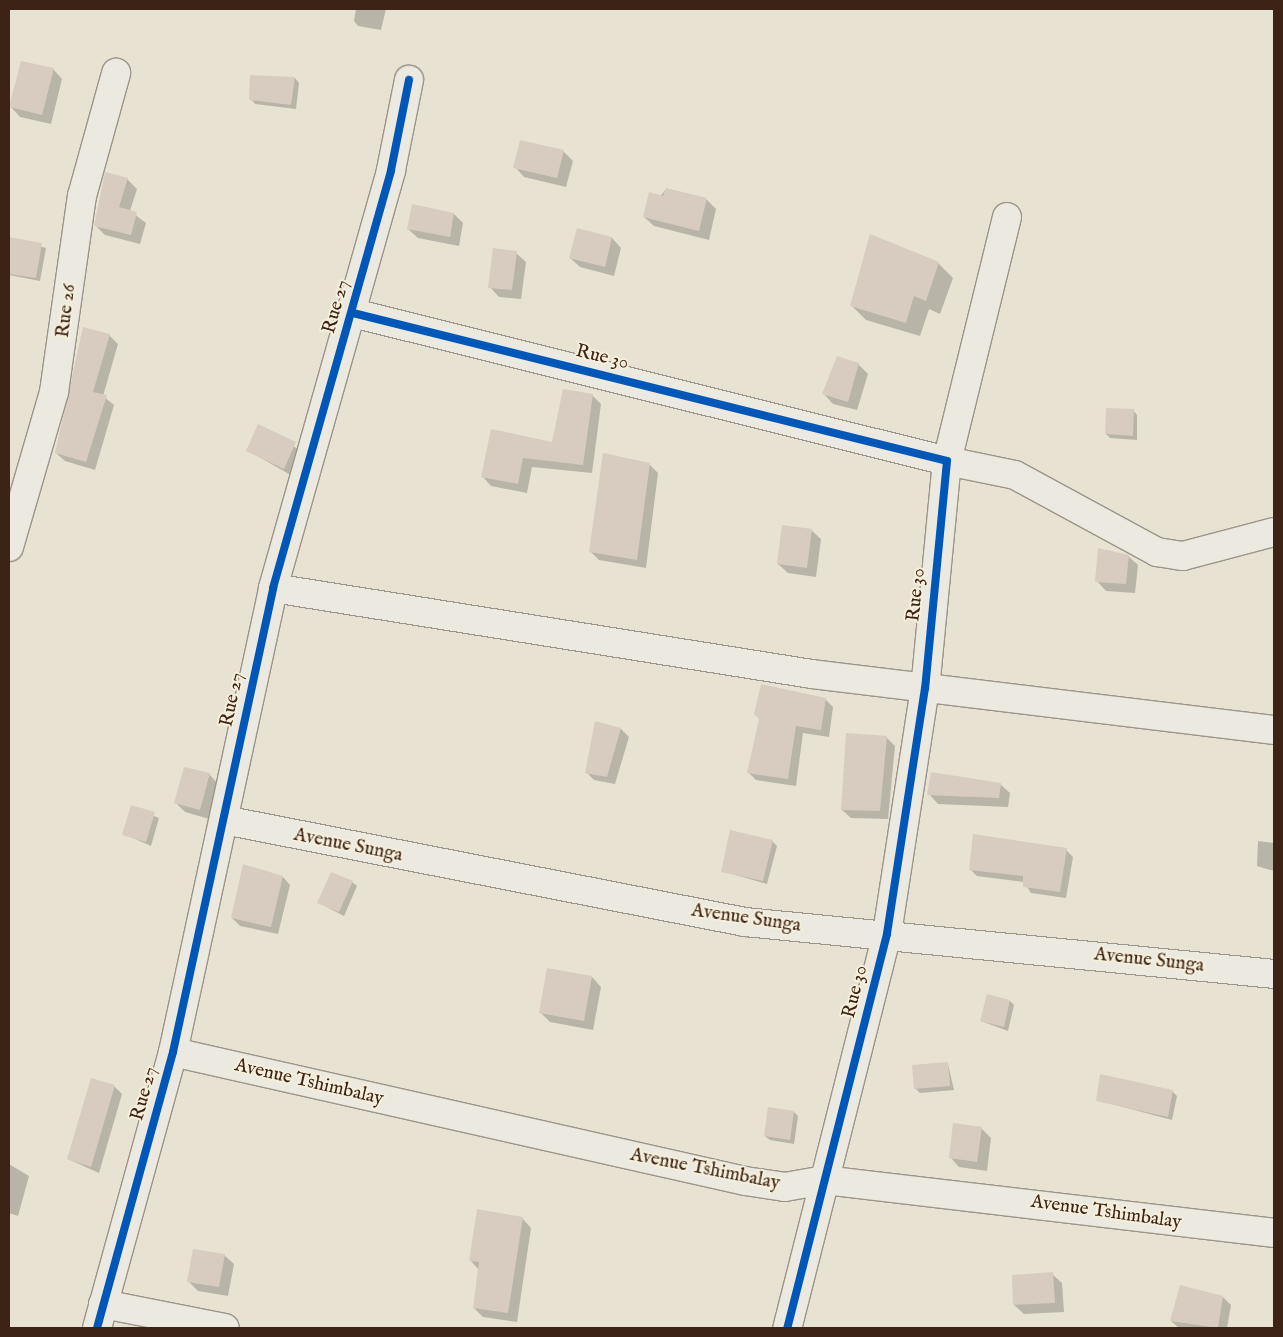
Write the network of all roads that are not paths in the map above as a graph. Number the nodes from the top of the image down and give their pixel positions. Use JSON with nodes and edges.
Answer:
{"nodes":[{"id":1,"x":116,"y":73,"type":"dead end"},
{"id":2,"x":408,"y":80,"type":"dead end"},
{"id":3,"x":1007,"y":217,"type":"dead end"},
{"id":4,"x":353,"y":313,"type":"junction"},
{"id":5,"x":947,"y":461,"type":"junction"},
{"id":6,"x":1274,"y":532,"type":"edge"},
{"id":7,"x":9,"y":547,"type":"edge"},
{"id":8,"x":273,"y":588,"type":"junction"},
{"id":9,"x":925,"y":688,"type":"junction"},
{"id":10,"x":1274,"y":730,"type":"edge"},
{"id":11,"x":224,"y":820,"type":"junction"},
{"id":12,"x":887,"y":934,"type":"junction"},
{"id":13,"x":1274,"y":974,"type":"edge"},
{"id":14,"x":173,"y":1052,"type":"junction"},
{"id":15,"x":824,"y":1180,"type":"junction"},
{"id":16,"x":1274,"y":1233,"type":"edge"},
{"id":17,"x":100,"y":1316,"type":"edge"},
{"id":18,"x":226,"y":1328,"type":"edge"},
{"id":19,"x":787,"y":1328,"type":"edge"}],
"edges":[{"from":1,"to":7,"type":"street","name":"Rue 26"},
{"from":2,"to":4,"type":"street","name":"Rue 27"},
{"from":3,"to":5,"type":"street"},
{"from":4,"to":5,"type":"street","name":"Rue 30"},
{"from":4,"to":8,"type":"street","name":"Rue 27"},
{"from":5,"to":6,"type":"street"},
{"from":5,"to":9,"type":"street","name":"Rue 30"},
{"from":8,"to":9,"type":"street"},
{"from":8,"to":11,"type":"street","name":"Rue 27"},
{"from":9,"to":10,"type":"street"},
{"from":9,"to":12,"type":"street","name":"Rue 30"},
{"from":11,"to":12,"type":"street","name":"Avenue Sunga"},
{"from":11,"to":14,"type":"street","name":"Rue 27"},
{"from":12,"to":13,"type":"street","name":"Avenue Sunga"},
{"from":12,"to":15,"type":"street","name":"Rue 30"},
{"from":14,"to":15,"type":"street","name":"Avenue Tshimbalay"},
{"from":14,"to":17,"type":"street","name":"Rue 27"},
{"from":15,"to":16,"type":"street","name":"Avenue Tshimbalay"},
{"from":15,"to":19,"type":"street","name":"Rue 30"},
{"from":17,"to":18,"type":"street"}]}
